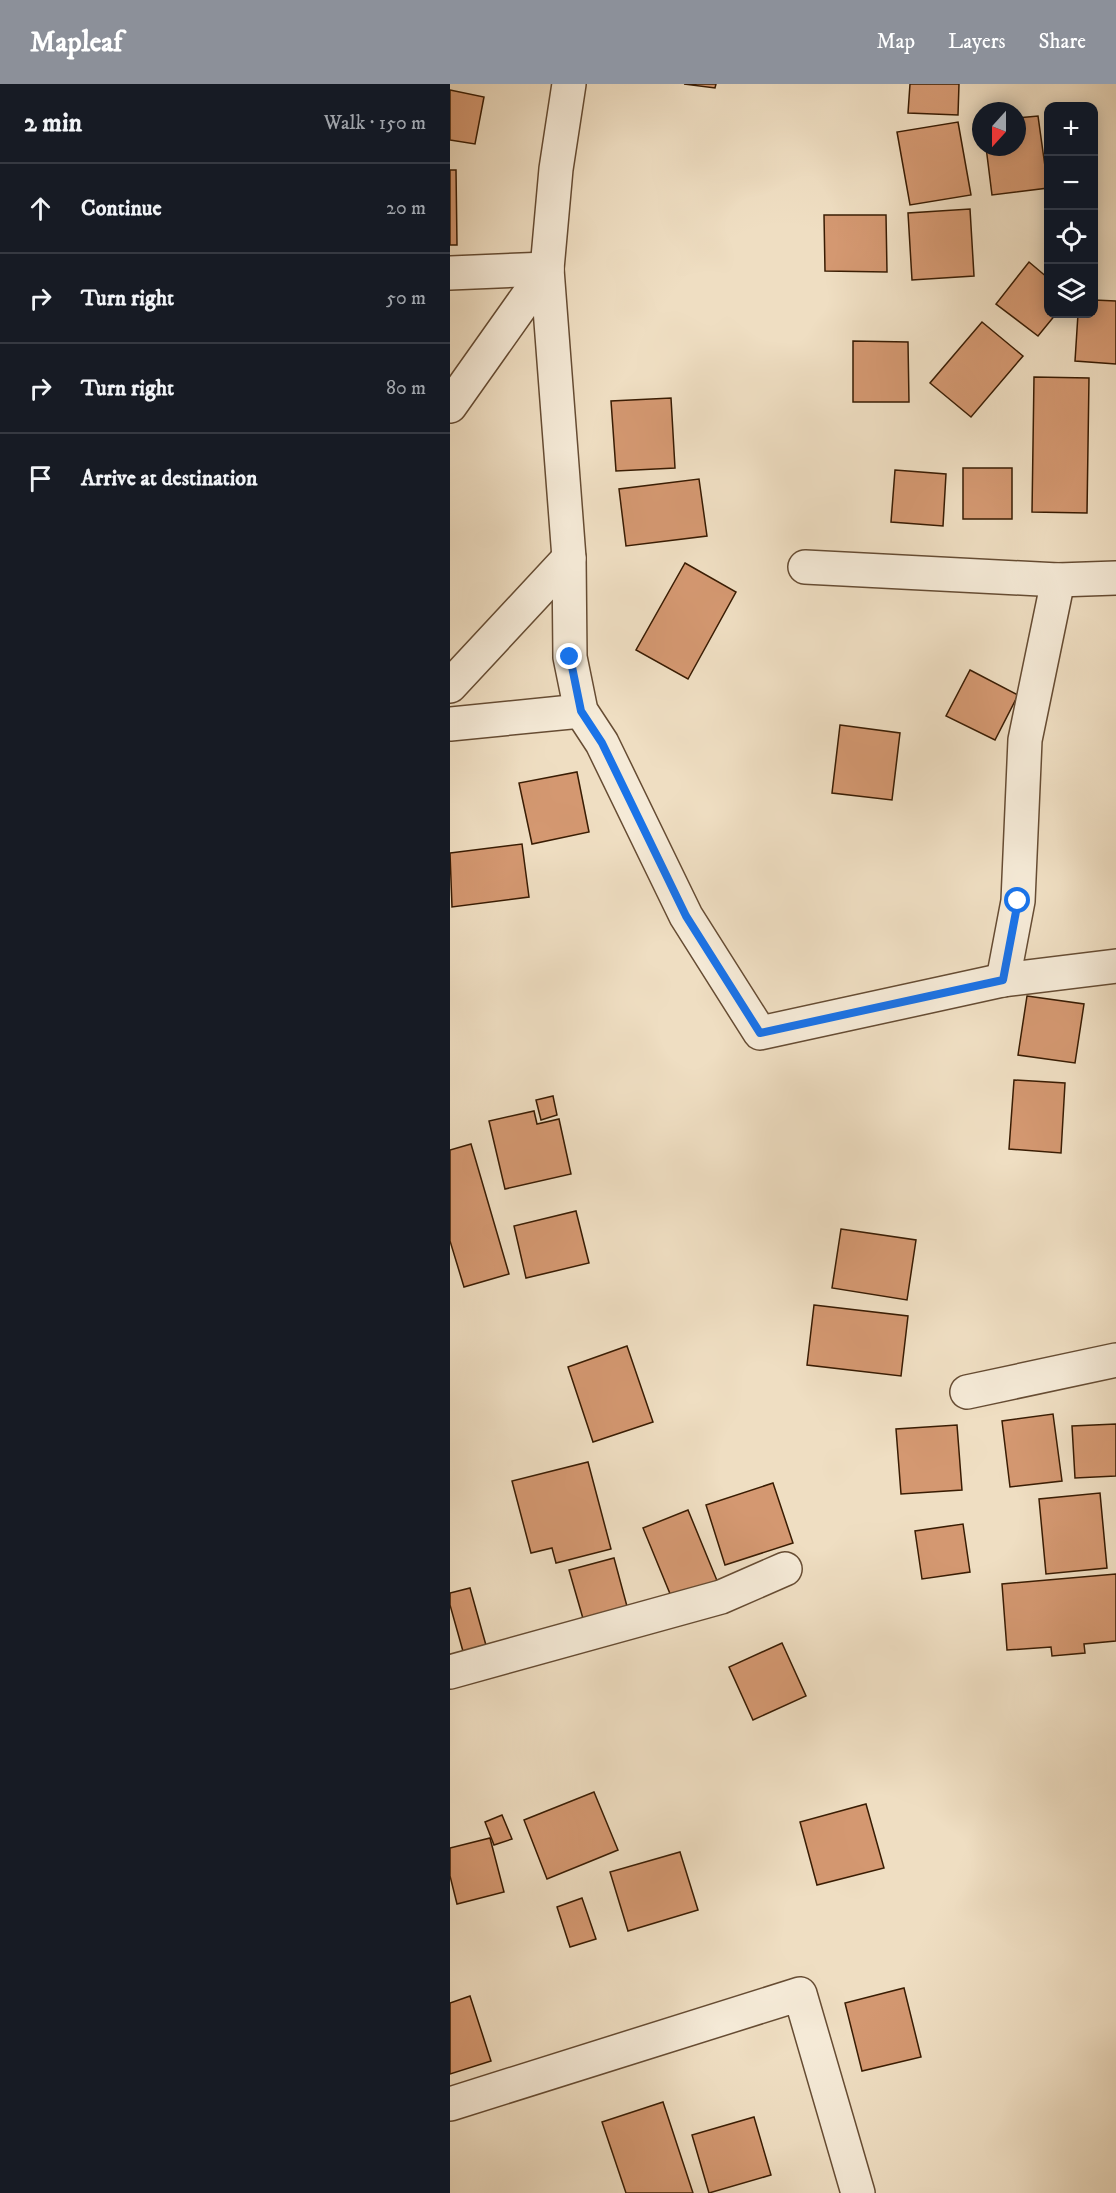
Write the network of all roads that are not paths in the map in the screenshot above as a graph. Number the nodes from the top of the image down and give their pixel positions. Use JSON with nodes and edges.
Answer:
{"nodes":[{"id":1,"x":569,"y":84,"type":"edge"},
{"id":2,"x":547,"y":269,"type":"junction"},
{"id":3,"x":450,"y":273,"type":"edge"},
{"id":4,"x":450,"y":406,"type":"edge"},
{"id":5,"x":569,"y":558,"type":"junction"},
{"id":6,"x":805,"y":567,"type":"dead end"},
{"id":7,"x":1116,"y":578,"type":"edge"},
{"id":8,"x":1058,"y":580,"type":"junction"},
{"id":9,"x":450,"y":686,"type":"edge"},
{"id":10,"x":581,"y":711,"type":"junction"},
{"id":11,"x":450,"y":724,"type":"edge"},
{"id":12,"x":1116,"y":966,"type":"edge"},
{"id":13,"x":1003,"y":980,"type":"junction"},
{"id":14,"x":1116,"y":1360,"type":"edge"},
{"id":15,"x":967,"y":1392,"type":"dead end"},
{"id":16,"x":785,"y":1569,"type":"dead end"},
{"id":17,"x":450,"y":1672,"type":"edge"},
{"id":18,"x":450,"y":2103,"type":"edge"},
{"id":19,"x":858,"y":2193,"type":"edge"}],
"edges":[{"from":1,"to":2,"type":"street"},
{"from":2,"to":3,"type":"street"},
{"from":2,"to":4,"type":"street"},
{"from":2,"to":5,"type":"street"},
{"from":5,"to":9,"type":"street"},
{"from":5,"to":10,"type":"street"},
{"from":6,"to":8,"type":"street"},
{"from":7,"to":8,"type":"street"},
{"from":8,"to":13,"type":"street"},
{"from":10,"to":11,"type":"street"},
{"from":10,"to":13,"type":"street"},
{"from":12,"to":13,"type":"street"},
{"from":14,"to":15,"type":"street"},
{"from":16,"to":17,"type":"street"},
{"from":18,"to":19,"type":"street"}]}
